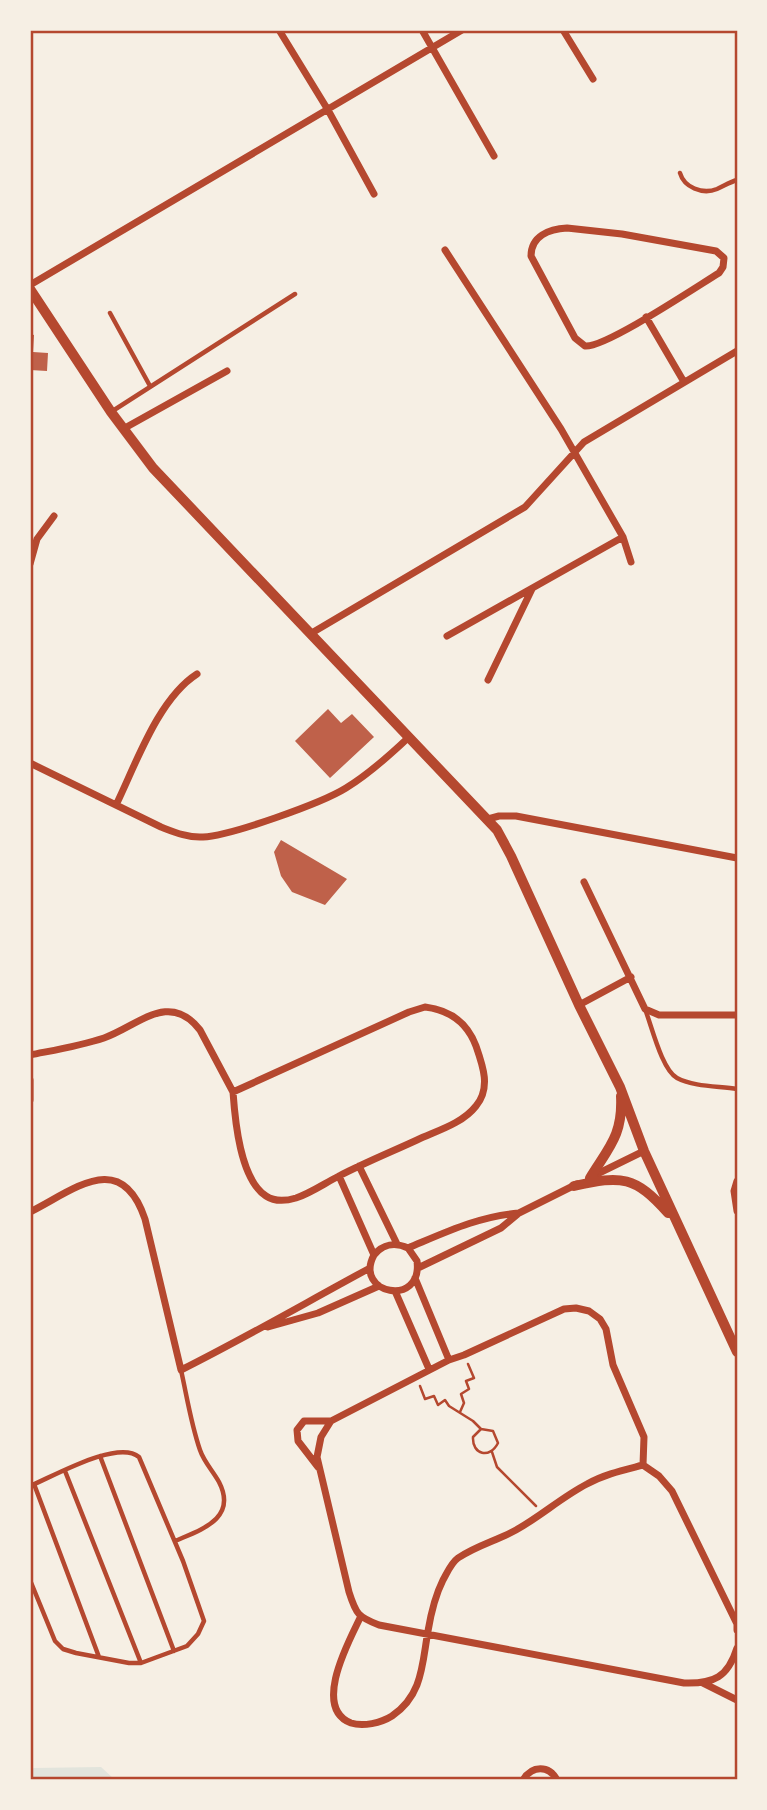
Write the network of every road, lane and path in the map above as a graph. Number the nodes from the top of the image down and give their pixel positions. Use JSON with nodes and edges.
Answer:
{"nodes":[{"id":1,"x":279,"y":30,"type":"edge"},
{"id":2,"x":422,"y":30,"type":"edge"},
{"id":3,"x":462,"y":30,"type":"edge"},
{"id":4,"x":563,"y":30,"type":"edge"},
{"id":5,"x":433,"y":48,"type":"junction"},
{"id":6,"x":593,"y":79,"type":"dead end"},
{"id":7,"x":328,"y":110,"type":"junction"},
{"id":8,"x":494,"y":156,"type":"dead end"},
{"id":9,"x":680,"y":173,"type":"dead end"},
{"id":10,"x":737,"y":180,"type":"edge"},
{"id":11,"x":374,"y":194,"type":"dead end"},
{"id":12,"x":445,"y":250,"type":"dead end"},
{"id":13,"x":30,"y":287,"type":"edge"},
{"id":14,"x":295,"y":294,"type":"dead end"},
{"id":15,"x":110,"y":313,"type":"dead end"},
{"id":16,"x":646,"y":317,"type":"junction"},
{"id":17,"x":737,"y":351,"type":"edge"},
{"id":18,"x":227,"y":371,"type":"dead end"},
{"id":19,"x":684,"y":382,"type":"junction"},
{"id":20,"x":150,"y":386,"type":"junction"},
{"id":21,"x":111,"y":412,"type":"junction"},
{"id":22,"x":123,"y":429,"type":"junction"},
{"id":23,"x":574,"y":454,"type":"junction"},
{"id":24,"x":54,"y":516,"type":"dead end"},
{"id":25,"x":623,"y":537,"type":"junction"},
{"id":26,"x":631,"y":562,"type":"dead end"},
{"id":27,"x":30,"y":564,"type":"edge"},
{"id":28,"x":532,"y":588,"type":"junction"},
{"id":29,"x":310,"y":634,"type":"junction"},
{"id":30,"x":447,"y":636,"type":"dead end"},
{"id":31,"x":197,"y":674,"type":"dead end"},
{"id":32,"x":488,"y":680,"type":"dead end"},
{"id":33,"x":409,"y":737,"type":"junction"},
{"id":34,"x":30,"y":763,"type":"edge"},
{"id":35,"x":116,"y":806,"type":"junction"},
{"id":36,"x":488,"y":819,"type":"junction"},
{"id":37,"x":737,"y":858,"type":"edge"},
{"id":38,"x":584,"y":882,"type":"dead end"},
{"id":39,"x":631,"y":977,"type":"junction"},
{"id":40,"x":579,"y":1005,"type":"junction"},
{"id":41,"x":645,"y":1010,"type":"junction"},
{"id":42,"x":737,"y":1015,"type":"edge"},
{"id":43,"x":30,"y":1055,"type":"edge"},
{"id":44,"x":30,"y":1080,"type":"edge"},
{"id":45,"x":620,"y":1087,"type":"junction"},
{"id":46,"x":737,"y":1089,"type":"edge"},
{"id":47,"x":233,"y":1092,"type":"junction"},
{"id":48,"x":30,"y":1100,"type":"edge"},
{"id":49,"x":644,"y":1151,"type":"junction"},
{"id":50,"x":359,"y":1166,"type":"junction"},
{"id":51,"x":339,"y":1176,"type":"junction"},
{"id":52,"x":590,"y":1178,"type":"junction"},
{"id":53,"x":737,"y":1181,"type":"edge"},
{"id":54,"x":574,"y":1186,"type":"junction"},
{"id":55,"x":737,"y":1211,"type":"edge"},
{"id":56,"x":30,"y":1212,"type":"edge"},
{"id":57,"x":519,"y":1213,"type":"junction"},
{"id":58,"x":676,"y":1221,"type":"junction"},
{"id":59,"x":397,"y":1244,"type":"junction"},
{"id":60,"x":408,"y":1248,"type":"junction"},
{"id":61,"x":374,"y":1255,"type":"junction"},
{"id":62,"x":370,"y":1268,"type":"junction"},
{"id":63,"x":418,"y":1268,"type":"junction"},
{"id":64,"x":415,"y":1278,"type":"junction"},
{"id":65,"x":379,"y":1286,"type":"junction"},
{"id":66,"x":395,"y":1292,"type":"junction"},
{"id":67,"x":264,"y":1328,"type":"junction"},
{"id":68,"x":737,"y":1352,"type":"edge"},
{"id":69,"x":464,"y":1355,"type":"junction"},
{"id":70,"x":449,"y":1360,"type":"junction"},
{"id":71,"x":429,"y":1368,"type":"junction"},
{"id":72,"x":181,"y":1370,"type":"junction"},
{"id":73,"x":416,"y":1376,"type":"junction"},
{"id":74,"x":460,"y":1412,"type":"junction"},
{"id":75,"x":331,"y":1421,"type":"junction"},
{"id":76,"x":481,"y":1429,"type":"junction"},
{"id":77,"x":492,"y":1452,"type":"junction"},
{"id":78,"x":100,"y":1456,"type":"junction"},
{"id":79,"x":643,"y":1465,"type":"junction"},
{"id":80,"x":318,"y":1468,"type":"junction"},
{"id":81,"x":65,"y":1471,"type":"junction"},
{"id":82,"x":32,"y":1485,"type":"edge"},
{"id":83,"x":543,"y":1513,"type":"junction"},
{"id":84,"x":175,"y":1541,"type":"junction"},
{"id":85,"x":30,"y":1580,"type":"edge"},
{"id":86,"x":360,"y":1618,"type":"junction"},
{"id":87,"x":737,"y":1624,"type":"edge"},
{"id":88,"x":737,"y":1630,"type":"edge"},
{"id":89,"x":427,"y":1634,"type":"junction"},
{"id":90,"x":737,"y":1648,"type":"edge"},
{"id":91,"x":173,"y":1651,"type":"junction"},
{"id":92,"x":99,"y":1658,"type":"junction"},
{"id":93,"x":141,"y":1662,"type":"junction"},
{"id":94,"x":703,"y":1683,"type":"junction"},
{"id":95,"x":737,"y":1700,"type":"edge"},
{"id":96,"x":523,"y":1780,"type":"edge"},
{"id":97,"x":558,"y":1780,"type":"edge"}],
"edges":[{"from":1,"to":7,"type":"street"},
{"from":2,"to":5,"type":"street"},
{"from":3,"to":5,"type":"street"},
{"from":4,"to":6,"type":"street"},
{"from":5,"to":7,"type":"street"},
{"from":5,"to":8,"type":"street"},
{"from":7,"to":11,"type":"street"},
{"from":7,"to":13,"type":"street"},
{"from":9,"to":10,"type":"lane"},
{"from":12,"to":23,"type":"street"},
{"from":13,"to":21,"type":"street"},
{"from":14,"to":20,"type":"lane"},
{"from":15,"to":20,"type":"lane"},
{"from":16,"to":16,"type":"street"},
{"from":16,"to":19,"type":"street"},
{"from":17,"to":19,"type":"street"},
{"from":18,"to":22,"type":"street"},
{"from":19,"to":23,"type":"street"},
{"from":20,"to":21,"type":"lane"},
{"from":21,"to":22,"type":"street"},
{"from":22,"to":29,"type":"street"},
{"from":23,"to":25,"type":"street"},
{"from":23,"to":29,"type":"street"},
{"from":24,"to":27,"type":"street"},
{"from":25,"to":26,"type":"street"},
{"from":25,"to":28,"type":"street"},
{"from":28,"to":30,"type":"street"},
{"from":28,"to":32,"type":"street"},
{"from":29,"to":33,"type":"street"},
{"from":31,"to":35,"type":"street"},
{"from":33,"to":35,"type":"street"},
{"from":33,"to":36,"type":"street"},
{"from":34,"to":35,"type":"street"},
{"from":36,"to":37,"type":"street"},
{"from":36,"to":40,"type":"street"},
{"from":38,"to":39,"type":"street"},
{"from":39,"to":40,"type":"street"},
{"from":39,"to":41,"type":"street"},
{"from":40,"to":45,"type":"street"},
{"from":41,"to":42,"type":"street"},
{"from":41,"to":46,"type":"lane"},
{"from":43,"to":47,"type":"street"},
{"from":44,"to":48,"type":"street"},
{"from":45,"to":49,"type":"street"},
{"from":45,"to":52,"type":"street"},
{"from":47,"to":50,"type":"street"},
{"from":47,"to":51,"type":"street"},
{"from":49,"to":52,"type":"street"},
{"from":49,"to":58,"type":"street"},
{"from":50,"to":51,"type":"street"},
{"from":50,"to":59,"type":"street"},
{"from":51,"to":61,"type":"street"},
{"from":52,"to":54,"type":"street"},
{"from":53,"to":55,"type":"street"},
{"from":54,"to":57,"type":"street"},
{"from":54,"to":58,"type":"street"},
{"from":56,"to":72,"type":"street"},
{"from":57,"to":60,"type":"street"},
{"from":57,"to":63,"type":"street"},
{"from":58,"to":68,"type":"street"},
{"from":59,"to":60,"type":"street"},
{"from":59,"to":61,"type":"street"},
{"from":60,"to":63,"type":"street"},
{"from":61,"to":62,"type":"street"},
{"from":62,"to":65,"type":"street"},
{"from":62,"to":67,"type":"street"},
{"from":63,"to":64,"type":"street"},
{"from":64,"to":66,"type":"street"},
{"from":64,"to":70,"type":"street"},
{"from":65,"to":66,"type":"street"},
{"from":65,"to":67,"type":"street"},
{"from":66,"to":71,"type":"street"},
{"from":67,"to":72,"type":"street"},
{"from":69,"to":70,"type":"street"},
{"from":69,"to":74,"type":"path"},
{"from":69,"to":79,"type":"street"},
{"from":70,"to":71,"type":"street"},
{"from":71,"to":73,"type":"street"},
{"from":72,"to":84,"type":"lane"},
{"from":73,"to":74,"type":"path"},
{"from":73,"to":75,"type":"street"},
{"from":74,"to":76,"type":"path"},
{"from":75,"to":80,"type":"street"},
{"from":75,"to":80,"type":"street"},
{"from":76,"to":77,"type":"path"},
{"from":76,"to":77,"type":"path"},
{"from":77,"to":83,"type":"path"},
{"from":78,"to":81,"type":"lane"},
{"from":78,"to":84,"type":"lane"},
{"from":78,"to":91,"type":"lane"},
{"from":79,"to":83,"type":"street"},
{"from":79,"to":87,"type":"street"},
{"from":80,"to":86,"type":"street"},
{"from":81,"to":82,"type":"lane"},
{"from":81,"to":93,"type":"lane"},
{"from":82,"to":92,"type":"lane"},
{"from":83,"to":89,"type":"street"},
{"from":84,"to":91,"type":"lane"},
{"from":85,"to":92,"type":"lane"},
{"from":86,"to":89,"type":"street"},
{"from":86,"to":89,"type":"street"},
{"from":87,"to":88,"type":"street"},
{"from":89,"to":94,"type":"street"},
{"from":90,"to":94,"type":"street"},
{"from":91,"to":93,"type":"lane"},
{"from":92,"to":93,"type":"lane"},
{"from":94,"to":95,"type":"street"},
{"from":96,"to":97,"type":"street"}]}
